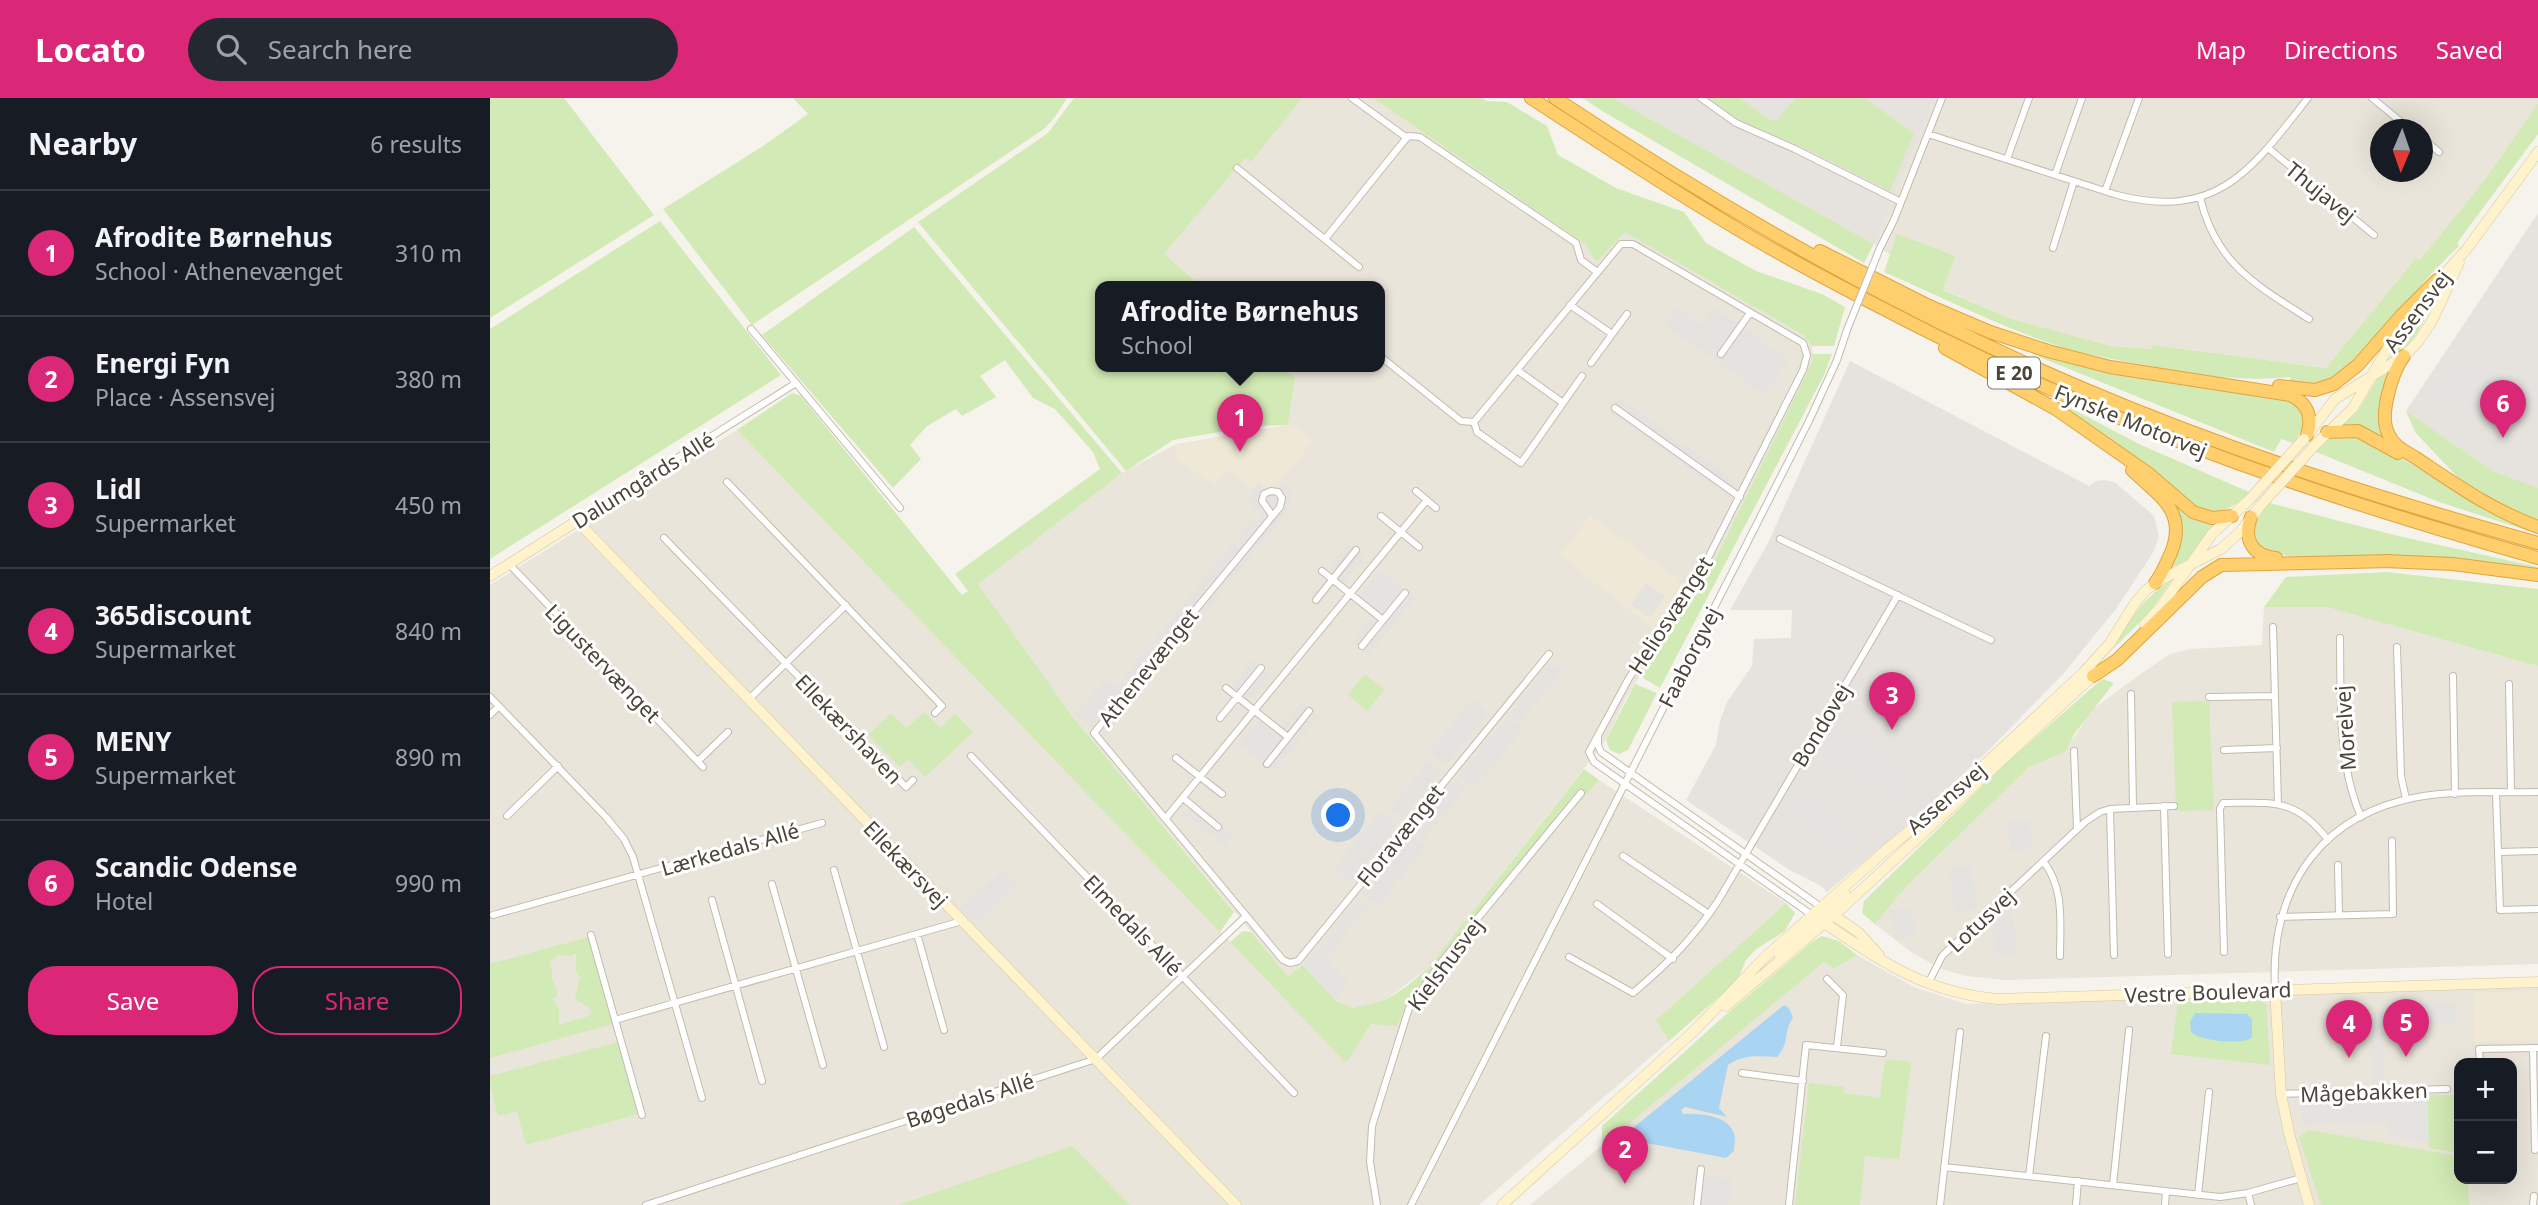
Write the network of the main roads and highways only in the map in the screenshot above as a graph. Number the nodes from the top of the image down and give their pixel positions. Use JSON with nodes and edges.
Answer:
{"nodes":[{"id":1,"x":1531,"y":98,"type":"edge"},
{"id":2,"x":1555,"y":98,"type":"edge"},
{"id":3,"x":2538,"y":152,"type":"edge"},
{"id":4,"x":1731,"y":209,"type":"junction"},
{"id":5,"x":2466,"y":250,"type":"junction"},
{"id":6,"x":2437,"y":280,"type":"junction"},
{"id":7,"x":1876,"y":305,"type":"junction"},
{"id":8,"x":2404,"y":356,"type":"junction"},
{"id":9,"x":2153,"y":374,"type":"junction"},
{"id":10,"x":2373,"y":375,"type":"junction"},
{"id":11,"x":2327,"y":432,"type":"junction"},
{"id":12,"x":2309,"y":439,"type":"junction"},
{"id":13,"x":2104,"y":443,"type":"junction"},
{"id":14,"x":2444,"y":479,"type":"junction"},
{"id":15,"x":2232,"y":516,"type":"junction"},
{"id":16,"x":2251,"y":517,"type":"junction"},
{"id":17,"x":577,"y":521,"type":"joint"},
{"id":18,"x":2538,"y":527,"type":"edge"},
{"id":19,"x":2538,"y":543,"type":"edge"},
{"id":20,"x":2538,"y":558,"type":"edge"},
{"id":21,"x":2391,"y":561,"type":"junction"},
{"id":22,"x":2191,"y":565,"type":"junction"},
{"id":23,"x":2538,"y":575,"type":"edge"},
{"id":24,"x":490,"y":576,"type":"edge"},
{"id":25,"x":2155,"y":583,"type":"junction"},
{"id":26,"x":2093,"y":676,"type":"junction"},
{"id":27,"x":1828,"y":911,"type":"junction"},
{"id":28,"x":1818,"y":919,"type":"junction"},
{"id":29,"x":1886,"y":963,"type":"junction"},
{"id":30,"x":2538,"y":982,"type":"edge"},
{"id":31,"x":2275,"y":990,"type":"junction"},
{"id":32,"x":1695,"y":1030,"type":"junction"},
{"id":33,"x":1524,"y":1183,"type":"junction"},
{"id":34,"x":1236,"y":1205,"type":"edge"},
{"id":35,"x":1495,"y":1205,"type":"edge"},
{"id":36,"x":1502,"y":1205,"type":"edge"},
{"id":37,"x":2309,"y":1205,"type":"edge"}],
"edges":[{"from":1,"to":7,"type":"highway","name":"Fynske Motorvej","number":"E 20"},
{"from":2,"to":4,"type":"highway","name":"Fynske Motorvej","number":"E 20"},
{"from":3,"to":5,"type":"main road","name":"Assensvej"},
{"from":4,"to":9,"type":"highway"},
{"from":4,"to":19,"type":"highway","name":"Fynske Motorvej","number":"E 20"},
{"from":5,"to":6,"type":"main road","name":"Assensvej"},
{"from":5,"to":8,"type":"main road","name":"Assensvej"},
{"from":6,"to":9,"type":"highway"},
{"from":6,"to":10,"type":"main road","name":"Assensvej"},
{"from":7,"to":13,"type":"highway"},
{"from":7,"to":20,"type":"highway","name":"Fynske Motorvej","number":"E 20"},
{"from":8,"to":10,"type":"main road","name":"Assensvej"},
{"from":8,"to":14,"type":"highway"},
{"from":9,"to":12,"type":"highway"},
{"from":10,"to":11,"type":"main road","name":"Assensvej"},
{"from":10,"to":12,"type":"main road","name":"Assensvej"},
{"from":11,"to":12,"type":"main road","name":"Assensvej"},
{"from":11,"to":14,"type":"highway"},
{"from":12,"to":15,"type":"main road","name":"Assensvej","bridge":true},
{"from":12,"to":16,"type":"main road","name":"Assensvej","bridge":true},
{"from":13,"to":15,"type":"highway"},
{"from":13,"to":25,"type":"highway"},
{"from":14,"to":18,"type":"highway"},
{"from":15,"to":22,"type":"main road","name":"Assensvej"},
{"from":16,"to":21,"type":"highway"},
{"from":16,"to":22,"type":"main road","name":"Assensvej"},
{"from":17,"to":24,"type":"main road","name":"Dalumgårds Allé"},
{"from":17,"to":34,"type":"main road","name":"Ellekærsvej"},
{"from":21,"to":23,"type":"highway"},
{"from":21,"to":26,"type":"highway"},
{"from":22,"to":25,"type":"main road","name":"Assensvej"},
{"from":22,"to":26,"type":"main road","name":"Assensvej"},
{"from":25,"to":27,"type":"main road","name":"Assensvej"},
{"from":26,"to":27,"type":"main road","name":"Assensvej"},
{"from":27,"to":28,"type":"main road","name":"Assensvej"},
{"from":27,"to":29,"type":"main road","name":"Vestre Boulevard"},
{"from":28,"to":29,"type":"main road","name":"Vestre Boulevard"},
{"from":28,"to":32,"type":"main road","name":"Assensvej"},
{"from":28,"to":32,"type":"main road","name":"Assensvej"},
{"from":29,"to":31,"type":"main road","name":"Vestre Boulevard"},
{"from":30,"to":31,"type":"main road","name":"Vestre Boulevard"},
{"from":31,"to":37,"type":"main road","name":"Mågebakken"},
{"from":32,"to":33,"type":"main road","name":"Assensvej"},
{"from":33,"to":35,"type":"main road","name":"Assensvej"},
{"from":33,"to":36,"type":"main road","name":"Assensvej"}]}
